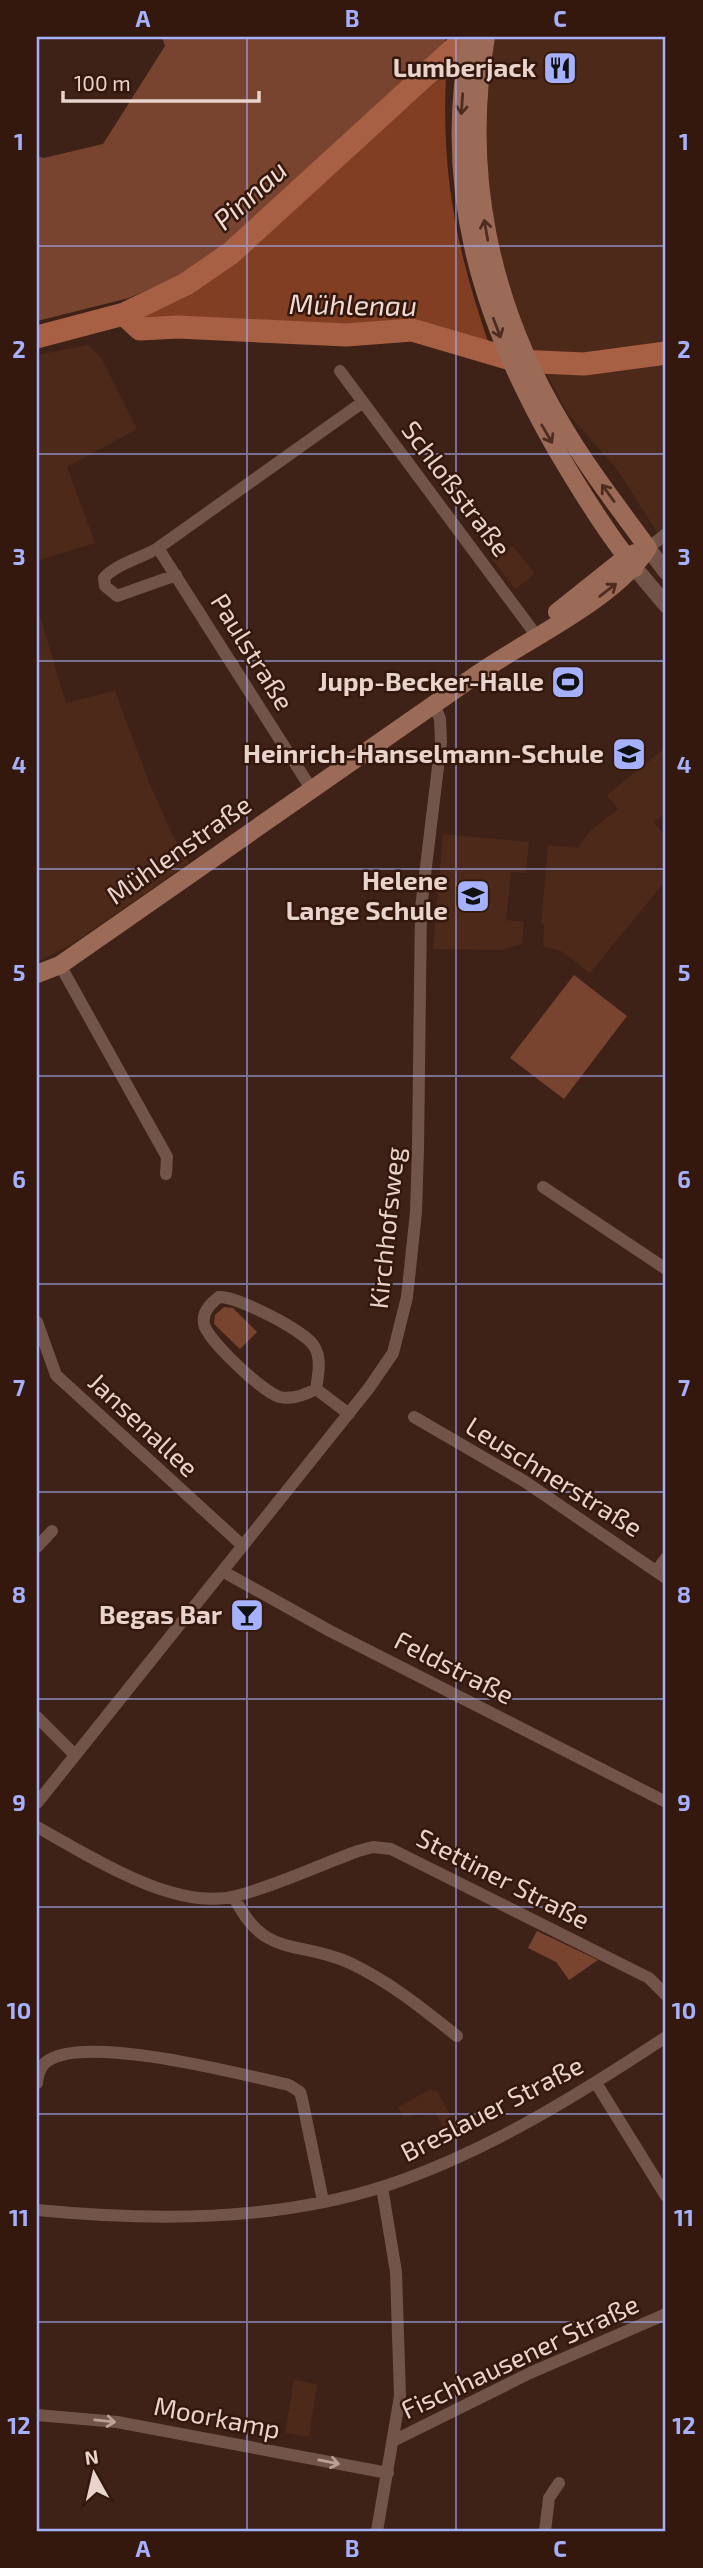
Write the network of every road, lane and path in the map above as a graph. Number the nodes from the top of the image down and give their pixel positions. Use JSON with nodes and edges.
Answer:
{"nodes":[{"id":1,"x":470,"y":37,"type":"edge"},
{"id":2,"x":486,"y":37,"type":"edge"},
{"id":3,"x":340,"y":371,"type":"dead end"},
{"id":4,"x":363,"y":402,"type":"junction"},
{"id":5,"x":666,"y":534,"type":"edge"},
{"id":6,"x":158,"y":548,"type":"junction"},
{"id":7,"x":648,"y":548,"type":"junction"},
{"id":8,"x":631,"y":562,"type":"junction"},
{"id":9,"x":666,"y":572,"type":"edge"},
{"id":10,"x":176,"y":575,"type":"junction"},
{"id":11,"x":666,"y":605,"type":"edge"},
{"id":12,"x":536,"y":635,"type":"junction"},
{"id":13,"x":434,"y":704,"type":"junction"},
{"id":14,"x":312,"y":790,"type":"junction"},
{"id":15,"x":60,"y":965,"type":"junction"},
{"id":16,"x":37,"y":974,"type":"edge"},
{"id":17,"x":166,"y":1174,"type":"dead end"},
{"id":18,"x":543,"y":1187,"type":"dead end"},
{"id":19,"x":666,"y":1269,"type":"edge"},
{"id":20,"x":37,"y":1322,"type":"edge"},
{"id":21,"x":41,"y":1352,"type":"edge"},
{"id":22,"x":316,"y":1389,"type":"junction"},
{"id":23,"x":349,"y":1414,"type":"junction"},
{"id":24,"x":414,"y":1418,"type":"dead end"},
{"id":25,"x":52,"y":1531,"type":"dead end"},
{"id":26,"x":243,"y":1546,"type":"junction"},
{"id":27,"x":37,"y":1547,"type":"edge"},
{"id":28,"x":666,"y":1558,"type":"edge"},
{"id":29,"x":223,"y":1572,"type":"junction"},
{"id":30,"x":661,"y":1574,"type":"edge"},
{"id":31,"x":37,"y":1717,"type":"edge"},
{"id":32,"x":75,"y":1755,"type":"junction"},
{"id":33,"x":666,"y":1802,"type":"edge"},
{"id":34,"x":37,"y":1803,"type":"edge"},
{"id":35,"x":37,"y":1827,"type":"edge"},
{"id":36,"x":234,"y":1897,"type":"junction"},
{"id":37,"x":666,"y":1995,"type":"edge"},
{"id":38,"x":457,"y":2036,"type":"dead end"},
{"id":39,"x":666,"y":2037,"type":"edge"},
{"id":40,"x":37,"y":2074,"type":"edge"},
{"id":41,"x":596,"y":2083,"type":"junction"},
{"id":42,"x":382,"y":2187,"type":"junction"},
{"id":43,"x":666,"y":2196,"type":"edge"},
{"id":44,"x":323,"y":2201,"type":"junction"},
{"id":45,"x":37,"y":2210,"type":"edge"},
{"id":46,"x":666,"y":2314,"type":"edge"},
{"id":47,"x":37,"y":2415,"type":"edge"},
{"id":48,"x":393,"y":2441,"type":"junction"},
{"id":49,"x":388,"y":2473,"type":"junction"},
{"id":50,"x":559,"y":2483,"type":"dead end"},
{"id":51,"x":377,"y":2531,"type":"edge"},
{"id":52,"x":545,"y":2531,"type":"edge"}],
"edges":[{"from":1,"to":8,"type":"main road","one_way":true},
{"from":7,"to":2,"type":"main road","one_way":true},
{"from":3,"to":4,"type":"street","name":"Schloßstraße"},
{"from":4,"to":6,"type":"street"},
{"from":4,"to":12,"type":"street","name":"Schloßstraße"},
{"from":5,"to":7,"type":"street","name":"Mühlenstraße"},
{"from":6,"to":10,"type":"street","name":"Paulstraße"},
{"from":6,"to":10,"type":"street"},
{"from":7,"to":8,"type":"main road","name":"Mühlenstraße"},
{"from":7,"to":9,"type":"street"},
{"from":8,"to":11,"type":"street"},
{"from":8,"to":12,"type":"main road","name":"Mühlenstraße"},
{"from":10,"to":14,"type":"street","name":"Paulstraße"},
{"from":12,"to":13,"type":"main road","name":"Mühlenstraße"},
{"from":13,"to":14,"type":"main road","name":"Mühlenstraße"},
{"from":13,"to":23,"type":"street","name":"Kirchhofsweg"},
{"from":14,"to":15,"type":"main road","name":"Mühlenstraße"},
{"from":15,"to":16,"type":"main road","name":"Mühlenstraße"},
{"from":15,"to":17,"type":"street"},
{"from":18,"to":19,"type":"street"},
{"from":20,"to":21,"type":"street","name":"Jansenallee"},
{"from":21,"to":26,"type":"street","name":"Jansenallee"},
{"from":22,"to":22,"type":"street"},
{"from":22,"to":23,"type":"street"},
{"from":23,"to":26,"type":"street","name":"Kirchhofsweg"},
{"from":24,"to":30,"type":"street","name":"Leuschnerstraße"},
{"from":25,"to":27,"type":"street"},
{"from":26,"to":29,"type":"street","name":"Kirchhofsweg"},
{"from":28,"to":30,"type":"street"},
{"from":29,"to":32,"type":"street","name":"Kirchhofsweg"},
{"from":29,"to":33,"type":"street","name":"Feldstraße"},
{"from":31,"to":32,"type":"street"},
{"from":32,"to":34,"type":"street","name":"Kirchhofsweg"},
{"from":35,"to":36,"type":"street","name":"Stettiner Straße"},
{"from":36,"to":37,"type":"street","name":"Stettiner Straße"},
{"from":36,"to":38,"type":"street"},
{"from":39,"to":41,"type":"street","name":"Breslauer Straße"},
{"from":40,"to":44,"type":"street"},
{"from":41,"to":42,"type":"street","name":"Breslauer Straße"},
{"from":41,"to":43,"type":"street"},
{"from":42,"to":44,"type":"street","name":"Breslauer Straße"},
{"from":42,"to":48,"type":"street"},
{"from":44,"to":45,"type":"street","name":"Breslauer Straße"},
{"from":46,"to":48,"type":"street","name":"Fischhausener Straße"},
{"from":47,"to":49,"type":"street","name":"Moorkamp","one_way":true},
{"from":48,"to":49,"type":"street"},
{"from":49,"to":51,"type":"street"},
{"from":50,"to":52,"type":"street"}]}
